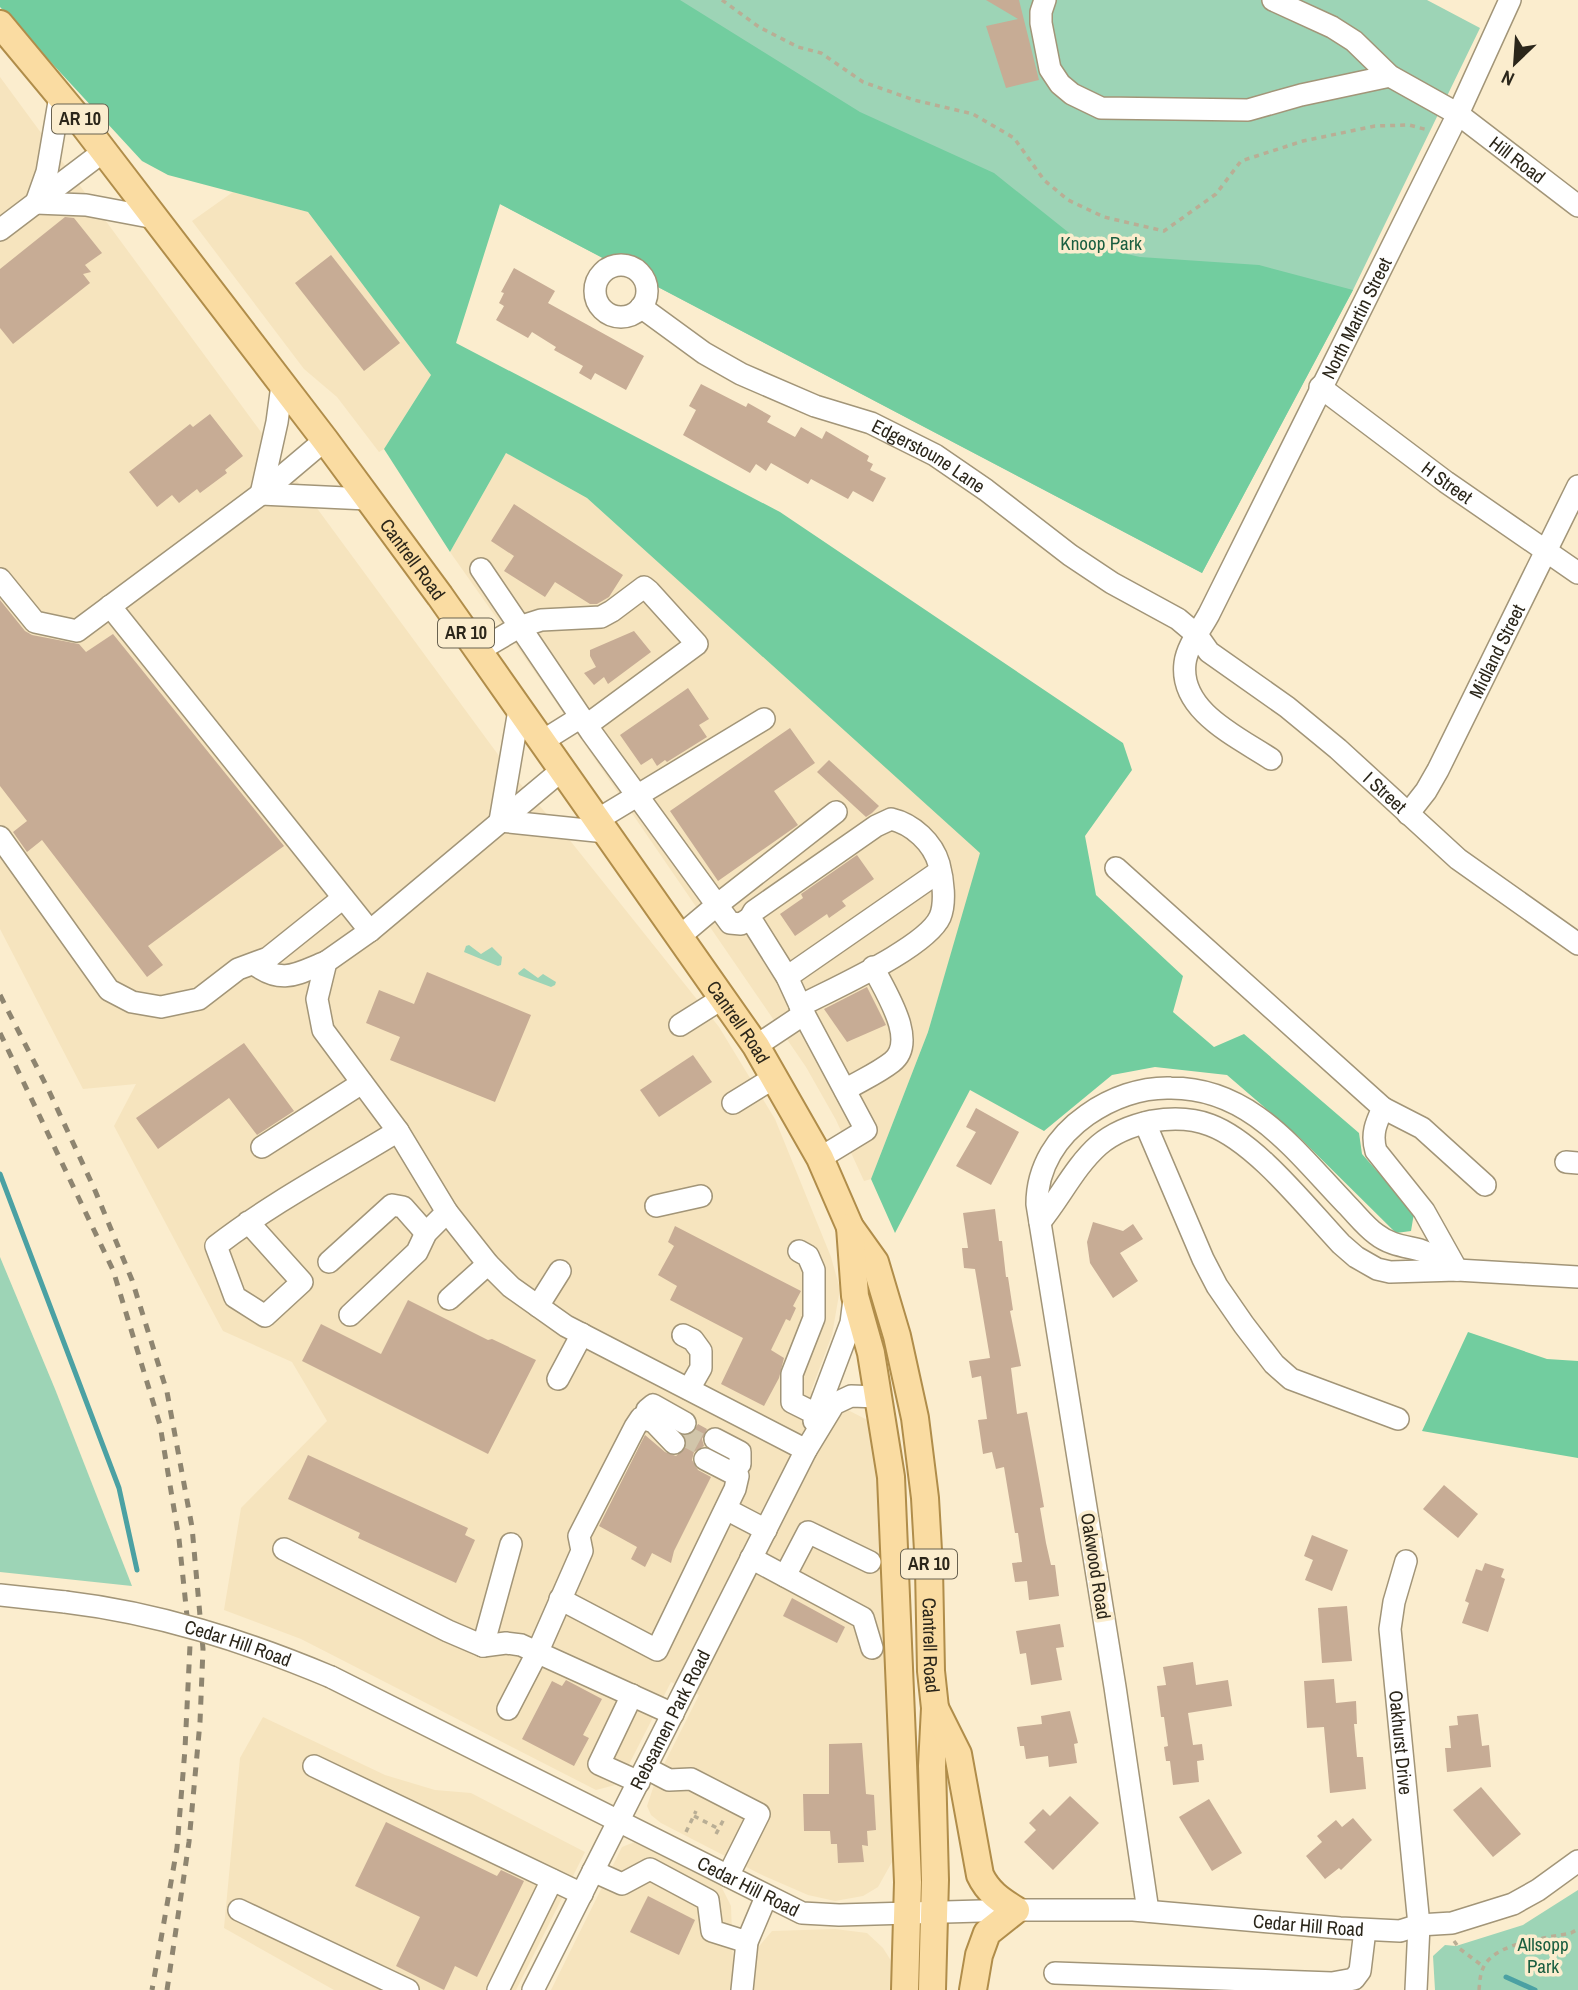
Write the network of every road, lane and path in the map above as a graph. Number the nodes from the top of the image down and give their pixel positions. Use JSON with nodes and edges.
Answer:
{"nodes":[{"id":1,"x":722,"y":0,"type":"edge"},
{"id":2,"x":1045,"y":0,"type":"edge"},
{"id":3,"x":1273,"y":0,"type":"edge"},
{"id":4,"x":1510,"y":0,"type":"edge"},
{"id":5,"x":0,"y":24,"type":"edge"},
{"id":6,"x":1390,"y":76,"type":"junction"},
{"id":7,"x":61,"y":96,"type":"junction"},
{"id":8,"x":1458,"y":114,"type":"junction"},
{"id":9,"x":1446,"y":139,"type":"junction"},
{"id":10,"x":104,"y":152,"type":"junction"},
{"id":11,"x":36,"y":202,"type":"junction"},
{"id":12,"x":1578,"y":206,"type":"edge"},
{"id":13,"x":155,"y":218,"type":"junction"},
{"id":14,"x":0,"y":230,"type":"edge"},
{"id":15,"x":641,"y":307,"type":"dead end"},
{"id":16,"x":282,"y":386,"type":"junction"},
{"id":17,"x":1321,"y":387,"type":"junction"},
{"id":18,"x":325,"y":440,"type":"junction"},
{"id":19,"x":1578,"y":486,"type":"edge"},
{"id":20,"x":261,"y":494,"type":"junction"},
{"id":21,"x":366,"y":499,"type":"junction"},
{"id":22,"x":1545,"y":553,"type":"junction"},
{"id":23,"x":481,"y":569,"type":"dead end"},
{"id":24,"x":1578,"y":573,"type":"edge"},
{"id":25,"x":0,"y":579,"type":"edge"},
{"id":26,"x":110,"y":606,"type":"junction"},
{"id":27,"x":519,"y":627,"type":"junction"},
{"id":28,"x":1197,"y":635,"type":"junction"},
{"id":29,"x":478,"y":651,"type":"junction"},
{"id":30,"x":519,"y":710,"type":"junction"},
{"id":31,"x":764,"y":719,"type":"dead end"},
{"id":32,"x":584,"y":721,"type":"junction"},
{"id":33,"x":541,"y":742,"type":"junction"},
{"id":34,"x":1271,"y":759,"type":"dead end"},
{"id":35,"x":562,"y":769,"type":"junction"},
{"id":36,"x":639,"y":796,"type":"junction"},
{"id":37,"x":836,"y":812,"type":"dead end"},
{"id":38,"x":1408,"y":814,"type":"junction"},
{"id":39,"x":500,"y":821,"type":"junction"},
{"id":40,"x":601,"y":826,"type":"junction"},
{"id":41,"x":0,"y":836,"type":"edge"},
{"id":42,"x":1116,"y":868,"type":"dead end"},
{"id":43,"x":940,"y":871,"type":"junction"},
{"id":44,"x":343,"y":898,"type":"junction"},
{"id":45,"x":716,"y":905,"type":"junction"},
{"id":46,"x":750,"y":918,"type":"junction"},
{"id":47,"x":370,"y":931,"type":"junction"},
{"id":48,"x":679,"y":937,"type":"junction"},
{"id":49,"x":1578,"y":944,"type":"edge"},
{"id":50,"x":326,"y":962,"type":"junction"},
{"id":51,"x":254,"y":964,"type":"junction"},
{"id":52,"x":873,"y":967,"type":"junction"},
{"id":53,"x":787,"y":978,"type":"junction"},
{"id":54,"x":723,"y":998,"type":"junction"},
{"id":55,"x":802,"y":1010,"type":"junction"},
{"id":56,"x":680,"y":1025,"type":"dead end"},
{"id":57,"x":756,"y":1046,"type":"junction"},
{"id":58,"x":775,"y":1077,"type":"junction"},
{"id":59,"x":362,"y":1083,"type":"junction"},
{"id":60,"x":845,"y":1090,"type":"junction"},
{"id":61,"x":733,"y":1103,"type":"dead end"},
{"id":62,"x":1383,"y":1108,"type":"junction"},
{"id":63,"x":1145,"y":1123,"type":"junction"},
{"id":64,"x":398,"y":1131,"type":"junction"},
{"id":65,"x":262,"y":1147,"type":"dead end"},
{"id":66,"x":820,"y":1158,"type":"junction"},
{"id":67,"x":1485,"y":1185,"type":"dead end"},
{"id":68,"x":701,"y":1196,"type":"dead end"},
{"id":69,"x":656,"y":1206,"type":"dead end"},
{"id":70,"x":447,"y":1212,"type":"junction"},
{"id":71,"x":248,"y":1222,"type":"dead end"},
{"id":72,"x":1040,"y":1222,"type":"junction"},
{"id":73,"x":850,"y":1227,"type":"junction"},
{"id":74,"x":426,"y":1233,"type":"junction"},
{"id":75,"x":799,"y":1251,"type":"dead end"},
{"id":76,"x":330,"y":1262,"type":"dead end"},
{"id":77,"x":488,"y":1264,"type":"junction"},
{"id":78,"x":1457,"y":1270,"type":"junction"},
{"id":79,"x":560,"y":1271,"type":"dead end"},
{"id":80,"x":1578,"y":1277,"type":"edge"},
{"id":81,"x":855,"y":1296,"type":"junction"},
{"id":82,"x":449,"y":1299,"type":"dead end"},
{"id":83,"x":538,"y":1306,"type":"junction"},
{"id":84,"x":350,"y":1315,"type":"dead end"},
{"id":85,"x":582,"y":1334,"type":"junction"},
{"id":86,"x":683,"y":1335,"type":"dead end"},
{"id":87,"x":558,"y":1379,"type":"dead end"},
{"id":88,"x":689,"y":1390,"type":"junction"},
{"id":89,"x":880,"y":1397,"type":"junction"},
{"id":90,"x":816,"y":1414,"type":"junction"},
{"id":91,"x":1398,"y":1419,"type":"dead end"},
{"id":92,"x":680,"y":1433,"type":"tunnel mouth"},
{"id":93,"x":710,"y":1449,"type":"tunnel mouth"},
{"id":94,"x":806,"y":1450,"type":"junction"},
{"id":95,"x":726,"y":1509,"type":"junction"},
{"id":96,"x":766,"y":1530,"type":"junction"},
{"id":97,"x":511,"y":1544,"type":"dead end"},
{"id":98,"x":284,"y":1549,"type":"dead end"},
{"id":99,"x":751,"y":1558,"type":"junction"},
{"id":100,"x":1406,"y":1561,"type":"dead end"},
{"id":101,"x":870,"y":1562,"type":"dead end"},
{"id":102,"x":785,"y":1576,"type":"junction"},
{"id":103,"x":0,"y":1595,"type":"edge"},
{"id":104,"x":560,"y":1600,"type":"junction"},
{"id":105,"x":483,"y":1646,"type":"junction"},
{"id":106,"x":872,"y":1648,"type":"dead end"},
{"id":107,"x":538,"y":1651,"type":"junction"},
{"id":108,"x":632,"y":1695,"type":"junction"},
{"id":109,"x":509,"y":1709,"type":"dead end"},
{"id":110,"x":935,"y":1709,"type":"junction"},
{"id":111,"x":673,"y":1714,"type":"junction"},
{"id":112,"x":314,"y":1766,"type":"dead end"},
{"id":113,"x":643,"y":1775,"type":"junction"},
{"id":114,"x":620,"y":1821,"type":"junction"},
{"id":115,"x":719,"y":1829,"type":"dead end"},
{"id":116,"x":677,"y":1850,"type":"junction"},
{"id":117,"x":1578,"y":1861,"type":"edge"},
{"id":118,"x":593,"y":1871,"type":"junction"},
{"id":119,"x":664,"y":1875,"type":"junction"},
{"id":120,"x":728,"y":1876,"type":"junction"},
{"id":121,"x":552,"y":1880,"type":"junction"},
{"id":122,"x":582,"y":1894,"type":"junction"},
{"id":123,"x":766,"y":1897,"type":"junction"},
{"id":124,"x":239,"y":1910,"type":"dead end"},
{"id":125,"x":1016,"y":1910,"type":"junction"},
{"id":126,"x":1148,"y":1911,"type":"junction"},
{"id":127,"x":906,"y":1914,"type":"junction"},
{"id":128,"x":933,"y":1914,"type":"junction"},
{"id":129,"x":1419,"y":1925,"type":"junction"},
{"id":130,"x":1578,"y":1929,"type":"edge"},
{"id":131,"x":1365,"y":1930,"type":"junction"},
{"id":132,"x":1461,"y":1938,"type":"dead end"},
{"id":133,"x":747,"y":1942,"type":"junction"},
{"id":134,"x":1484,"y":1967,"type":"junction"},
{"id":135,"x":1055,"y":1973,"type":"dead end"},
{"id":136,"x":408,"y":1990,"type":"edge"},
{"id":137,"x":498,"y":1990,"type":"edge"},
{"id":138,"x":533,"y":1990,"type":"edge"},
{"id":139,"x":742,"y":1990,"type":"edge"},
{"id":140,"x":905,"y":1990,"type":"edge"},
{"id":141,"x":932,"y":1990,"type":"edge"},
{"id":142,"x":973,"y":1990,"type":"edge"},
{"id":143,"x":1416,"y":1990,"type":"edge"},
{"id":144,"x":1479,"y":1990,"type":"edge"}],
"edges":[{"from":1,"to":9,"type":"path"},
{"from":2,"to":6,"type":"street"},
{"from":3,"to":6,"type":"street","name":"Hill Road"},
{"from":4,"to":8,"type":"street","name":"North Martin Street"},
{"from":5,"to":7,"type":"main road","name":"Cantrell Road","number":"AR 10"},
{"from":6,"to":8,"type":"street","name":"Hill Road"},
{"from":7,"to":10,"type":"main road","name":"Cantrell Road","number":"AR 10"},
{"from":7,"to":11,"type":"street"},
{"from":8,"to":9,"type":"street","name":"North Martin Street"},
{"from":8,"to":12,"type":"street","name":"Hill Road"},
{"from":9,"to":17,"type":"street","name":"North Martin Street"},
{"from":10,"to":11,"type":"street"},
{"from":10,"to":13,"type":"main road","name":"Cantrell Road","number":"AR 10"},
{"from":11,"to":13,"type":"street"},
{"from":11,"to":14,"type":"street"},
{"from":13,"to":16,"type":"main road","name":"Cantrell Road","number":"AR 10"},
{"from":15,"to":28,"type":"street","name":"Edgerstoune Lane"},
{"from":16,"to":18,"type":"main road","name":"Cantrell Road","number":"AR 10"},
{"from":16,"to":20,"type":"street"},
{"from":17,"to":22,"type":"street","name":"H Street"},
{"from":17,"to":28,"type":"street","name":"North Martin Street"},
{"from":18,"to":20,"type":"street"},
{"from":18,"to":21,"type":"main road","name":"Cantrell Road","number":"AR 10"},
{"from":19,"to":22,"type":"street","name":"Midland Street"},
{"from":20,"to":21,"type":"street"},
{"from":20,"to":26,"type":"street"},
{"from":21,"to":29,"type":"main road","name":"Cantrell Road","number":"AR 10"},
{"from":22,"to":24,"type":"street","name":"H Street"},
{"from":22,"to":38,"type":"street","name":"Midland Street"},
{"from":23,"to":27,"type":"street"},
{"from":25,"to":26,"type":"street"},
{"from":26,"to":44,"type":"street"},
{"from":27,"to":29,"type":"street"},
{"from":27,"to":32,"type":"street"},
{"from":27,"to":32,"type":"street"},
{"from":28,"to":34,"type":"street","name":"North Martin Street"},
{"from":28,"to":38,"type":"street","name":"I Street"},
{"from":29,"to":30,"type":"main road","name":"Cantrell Road","number":"AR 10"},
{"from":30,"to":33,"type":"main road","name":"Cantrell Road","number":"AR 10"},
{"from":30,"to":39,"type":"street"},
{"from":31,"to":36,"type":"street"},
{"from":32,"to":33,"type":"street"},
{"from":32,"to":36,"type":"street"},
{"from":33,"to":35,"type":"main road","name":"Cantrell Road","number":"AR 10"},
{"from":35,"to":39,"type":"street"},
{"from":35,"to":40,"type":"main road","name":"Cantrell Road","number":"AR 10"},
{"from":36,"to":40,"type":"street"},
{"from":36,"to":45,"type":"street"},
{"from":37,"to":45,"type":"street"},
{"from":38,"to":49,"type":"street","name":"I Street"},
{"from":39,"to":40,"type":"street"},
{"from":39,"to":47,"type":"street"},
{"from":40,"to":48,"type":"main road","name":"Cantrell Road","number":"AR 10"},
{"from":41,"to":51,"type":"street"},
{"from":42,"to":62,"type":"street"},
{"from":43,"to":46,"type":"street"},
{"from":43,"to":52,"type":"street"},
{"from":43,"to":53,"type":"street"},
{"from":44,"to":47,"type":"street"},
{"from":44,"to":51,"type":"street"},
{"from":45,"to":46,"type":"street"},
{"from":45,"to":48,"type":"street"},
{"from":46,"to":53,"type":"street"},
{"from":47,"to":50,"type":"street"},
{"from":48,"to":54,"type":"main road","name":"Cantrell Road","number":"AR 10"},
{"from":50,"to":51,"type":"street"},
{"from":50,"to":59,"type":"street"},
{"from":52,"to":55,"type":"street"},
{"from":52,"to":60,"type":"street"},
{"from":53,"to":55,"type":"street"},
{"from":54,"to":56,"type":"street"},
{"from":54,"to":57,"type":"main road","name":"Cantrell Road","number":"AR 10"},
{"from":55,"to":57,"type":"street"},
{"from":55,"to":60,"type":"street"},
{"from":57,"to":58,"type":"main road","name":"Cantrell Road","number":"AR 10"},
{"from":58,"to":61,"type":"street"},
{"from":58,"to":66,"type":"main road","name":"Cantrell Road","number":"AR 10"},
{"from":59,"to":64,"type":"street"},
{"from":59,"to":65,"type":"street"},
{"from":60,"to":66,"type":"street"},
{"from":62,"to":67,"type":"street"},
{"from":62,"to":78,"type":"street"},
{"from":63,"to":72,"type":"street","name":"Oakwood Road"},
{"from":63,"to":78,"type":"street","name":"Oakwood Road"},
{"from":63,"to":91,"type":"street"},
{"from":64,"to":70,"type":"street"},
{"from":64,"to":71,"type":"street"},
{"from":66,"to":73,"type":"main road","name":"Cantrell Road","number":"AR 10"},
{"from":68,"to":69,"type":"street"},
{"from":70,"to":74,"type":"street"},
{"from":70,"to":77,"type":"street"},
{"from":72,"to":78,"type":"street","name":"Oakwood Road"},
{"from":72,"to":126,"type":"street","name":"Oakwood Road"},
{"from":73,"to":81,"type":"main road","name":"Cantrell Road","number":"AR 10"},
{"from":73,"to":110,"type":"main road","name":"Cantrell Road","number":"AR 10"},
{"from":74,"to":76,"type":"street"},
{"from":74,"to":84,"type":"street"},
{"from":75,"to":90,"type":"street"},
{"from":77,"to":82,"type":"street"},
{"from":77,"to":83,"type":"street"},
{"from":78,"to":80,"type":"street","name":"Oakwood Road"},
{"from":79,"to":83,"type":"street"},
{"from":81,"to":89,"type":"main road","name":"Cantrell Road","number":"AR 10"},
{"from":81,"to":90,"type":"street","name":"Rebsamen Park Road"},
{"from":83,"to":85,"type":"street"},
{"from":85,"to":87,"type":"street"},
{"from":85,"to":88,"type":"street"},
{"from":86,"to":88,"type":"street"},
{"from":88,"to":94,"type":"street"},
{"from":89,"to":94,"type":"street","name":"Rebsamen Park Road"},
{"from":89,"to":127,"type":"main road","name":"Cantrell Road","number":"AR 10"},
{"from":90,"to":94,"type":"street","name":"Rebsamen Park Road"},
{"from":92,"to":104,"type":"street"},
{"from":93,"to":95,"type":"street"},
{"from":94,"to":96,"type":"street","name":"Rebsamen Park Road"},
{"from":95,"to":96,"type":"street"},
{"from":95,"to":104,"type":"street"},
{"from":96,"to":99,"type":"street","name":"Rebsamen Park Road"},
{"from":97,"to":105,"type":"street"},
{"from":98,"to":105,"type":"street"},
{"from":99,"to":102,"type":"street"},
{"from":99,"to":111,"type":"street","name":"Rebsamen Park Road"},
{"from":100,"to":129,"type":"street","name":"Oakhurst Drive"},
{"from":101,"to":102,"type":"street"},
{"from":102,"to":106,"type":"street"},
{"from":103,"to":114,"type":"street","name":"Cedar Hill Road","bridge":true},
{"from":104,"to":107,"type":"street"},
{"from":105,"to":107,"type":"street"},
{"from":107,"to":108,"type":"street"},
{"from":107,"to":109,"type":"street"},
{"from":108,"to":111,"type":"street"},
{"from":108,"to":113,"type":"street"},
{"from":110,"to":125,"type":"main road"},
{"from":110,"to":128,"type":"main road","name":"Cantrell Road","number":"AR 10"},
{"from":111,"to":113,"type":"street","name":"Rebsamen Park Road"},
{"from":112,"to":121,"type":"street"},
{"from":113,"to":114,"type":"street","name":"Rebsamen Park Road"},
{"from":113,"to":120,"type":"street"},
{"from":114,"to":116,"type":"street","name":"Cedar Hill Road"},
{"from":114,"to":118,"type":"street","name":"Rebsamen Park Road"},
{"from":115,"to":116,"type":"path"},
{"from":116,"to":119,"type":"street"},
{"from":116,"to":120,"type":"street","name":"Cedar Hill Road"},
{"from":117,"to":129,"type":"street","name":"Cedar Hill Road"},
{"from":118,"to":119,"type":"street"},
{"from":118,"to":122,"type":"street","name":"Rebsamen Park Road"},
{"from":119,"to":133,"type":"street"},
{"from":120,"to":123,"type":"street","name":"Cedar Hill Road"},
{"from":121,"to":122,"type":"street"},
{"from":121,"to":137,"type":"street"},
{"from":122,"to":138,"type":"street","name":"Rebsamen Park Road"},
{"from":123,"to":127,"type":"street","name":"Cedar Hill Road"},
{"from":123,"to":133,"type":"street"},
{"from":124,"to":136,"type":"street"},
{"from":125,"to":126,"type":"street","name":"Cedar Hill Road"},
{"from":125,"to":128,"type":"street","name":"Cedar Hill Road"},
{"from":125,"to":142,"type":"main road"},
{"from":126,"to":131,"type":"street","name":"Cedar Hill Road"},
{"from":127,"to":128,"type":"street","name":"Cedar Hill Road"},
{"from":127,"to":140,"type":"main road","name":"Cantrell Road","number":"AR 10"},
{"from":128,"to":141,"type":"main road","name":"Cantrell Road","number":"AR 10"},
{"from":129,"to":131,"type":"street","name":"Cedar Hill Road"},
{"from":129,"to":143,"type":"street","name":"Oakhurst Drive"},
{"from":130,"to":134,"type":"path"},
{"from":131,"to":135,"type":"street"},
{"from":132,"to":134,"type":"path"},
{"from":133,"to":139,"type":"street"},
{"from":134,"to":144,"type":"path"}]}
